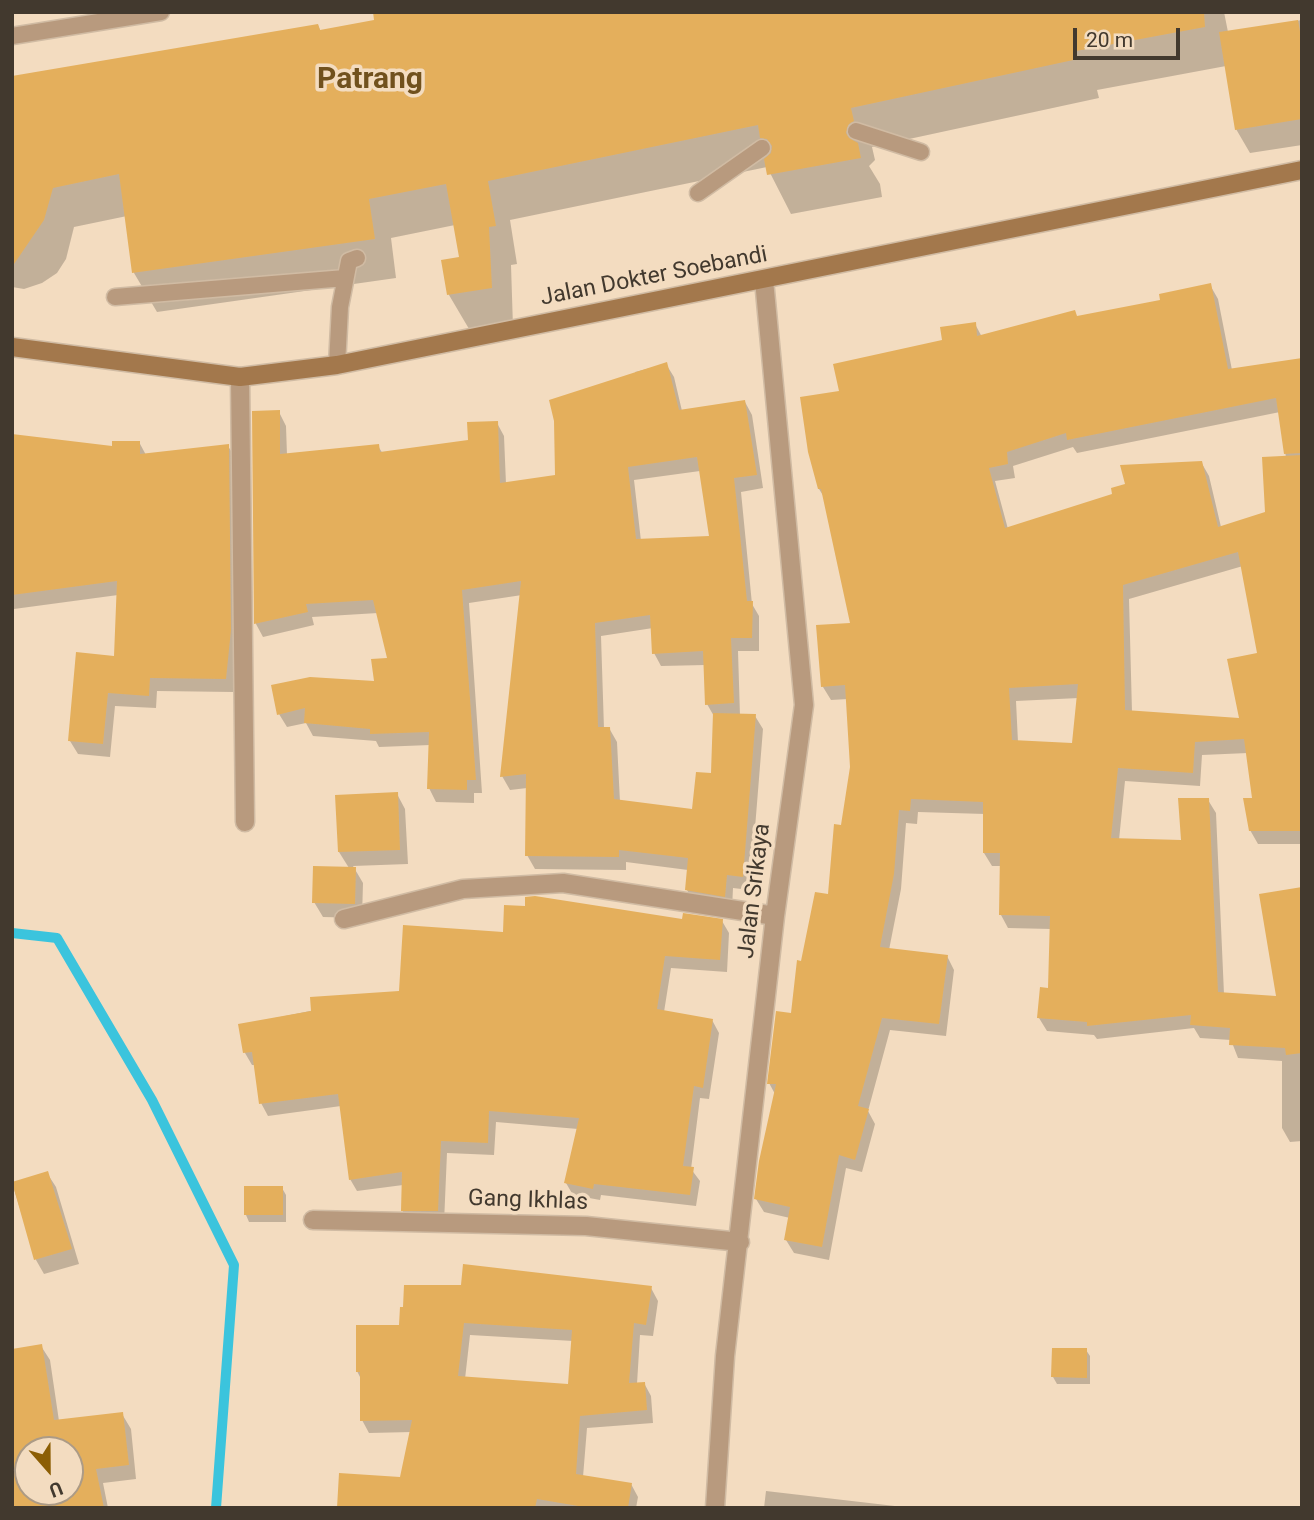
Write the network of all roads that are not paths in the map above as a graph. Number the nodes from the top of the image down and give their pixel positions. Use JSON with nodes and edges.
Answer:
{"nodes":[{"id":1,"x":162,"y":12,"type":"edge"},
{"id":2,"x":12,"y":36,"type":"edge"},
{"id":3,"x":856,"y":131,"type":"dead end"},
{"id":4,"x":762,"y":148,"type":"dead end"},
{"id":5,"x":921,"y":152,"type":"dead end"},
{"id":6,"x":1302,"y":170,"type":"edge"},
{"id":7,"x":698,"y":194,"type":"dead end"},
{"id":8,"x":357,"y":258,"type":"dead end"},
{"id":9,"x":345,"y":278,"type":"junction"},
{"id":10,"x":764,"y":280,"type":"junction"},
{"id":11,"x":115,"y":297,"type":"dead end"},
{"id":12,"x":12,"y":347,"type":"edge"},
{"id":13,"x":337,"y":365,"type":"junction"},
{"id":14,"x":240,"y":377,"type":"junction"},
{"id":15,"x":245,"y":822,"type":"dead end"},
{"id":16,"x":775,"y":916,"type":"junction"},
{"id":17,"x":344,"y":919,"type":"dead end"},
{"id":18,"x":313,"y":1220,"type":"dead end"},
{"id":19,"x":740,"y":1242,"type":"junction"},
{"id":20,"x":715,"y":1508,"type":"edge"}],
"edges":[{"from":1,"to":2,"type":"lane"},
{"from":3,"to":5,"type":"lane"},
{"from":4,"to":7,"type":"lane"},
{"from":6,"to":10,"type":"main road","name":"Jalan Dokter Soebandi"},
{"from":8,"to":9,"type":"lane"},
{"from":9,"to":11,"type":"lane"},
{"from":9,"to":13,"type":"lane"},
{"from":10,"to":13,"type":"main road","name":"Jalan Dokter Soebandi"},
{"from":10,"to":16,"type":"street","name":"Jalan Srikaya"},
{"from":12,"to":14,"type":"main road","name":"Jalan Dokter Soebandi"},
{"from":13,"to":14,"type":"main road","name":"Jalan Dokter Soebandi"},
{"from":14,"to":15,"type":"street"},
{"from":16,"to":17,"type":"street"},
{"from":16,"to":19,"type":"street","name":"Jalan Srikaya"},
{"from":18,"to":19,"type":"street","name":"Gang Ikhlas"},
{"from":19,"to":20,"type":"street","name":"Jalan Srikaya"}]}
